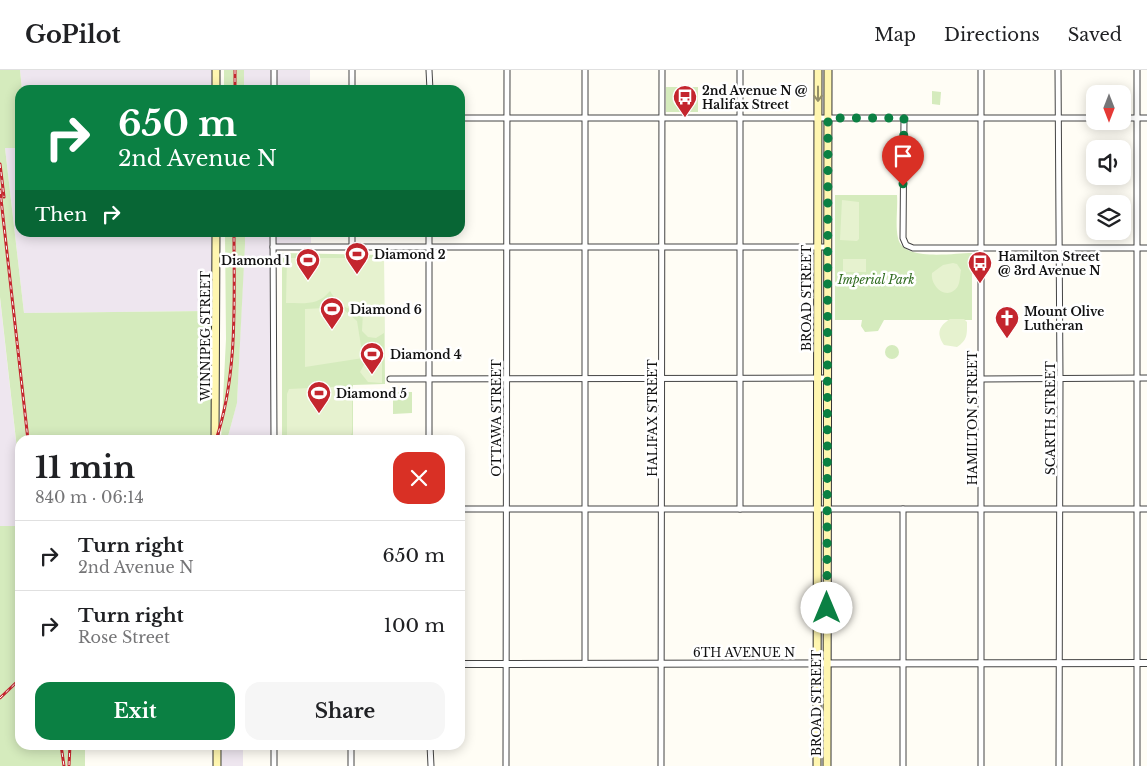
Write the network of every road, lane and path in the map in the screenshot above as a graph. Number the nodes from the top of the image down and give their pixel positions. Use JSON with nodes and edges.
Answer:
{"nodes":[{"id":1,"x":216,"y":70,"type":"edge"},
{"id":2,"x":274,"y":70,"type":"edge"},
{"id":3,"x":352,"y":70,"type":"edge"},
{"id":4,"x":430,"y":70,"type":"edge"},
{"id":5,"x":507,"y":70,"type":"edge"},
{"id":6,"x":585,"y":70,"type":"edge"},
{"id":7,"x":662,"y":70,"type":"edge"},
{"id":8,"x":740,"y":70,"type":"edge"},
{"id":9,"x":818,"y":70,"type":"edge"},
{"id":10,"x":828,"y":70,"type":"edge"},
{"id":11,"x":981,"y":70,"type":"edge"},
{"id":12,"x":1058,"y":70,"type":"edge"},
{"id":13,"x":1137,"y":70,"type":"edge"},
{"id":14,"x":216,"y":85,"type":"edge"},
{"id":15,"x":274,"y":85,"type":"edge"},
{"id":16,"x":352,"y":85,"type":"edge"},
{"id":17,"x":430,"y":85,"type":"edge"},
{"id":18,"x":1058,"y":117,"type":"junction"},
{"id":19,"x":465,"y":118,"type":"edge"},
{"id":20,"x":508,"y":118,"type":"junction"},
{"id":21,"x":584,"y":118,"type":"junction"},
{"id":22,"x":662,"y":118,"type":"junction"},
{"id":23,"x":740,"y":118,"type":"junction"},
{"id":24,"x":818,"y":118,"type":"junction"},
{"id":25,"x":828,"y":118,"type":"junction"},
{"id":26,"x":904,"y":118,"type":"junction"},
{"id":27,"x":981,"y":118,"type":"junction"},
{"id":28,"x":1086,"y":118,"type":"edge"},
{"id":29,"x":1131,"y":118,"type":"edge"},
{"id":30,"x":1138,"y":118,"type":"junction"},
{"id":31,"x":1147,"y":118,"type":"edge"},
{"id":32,"x":216,"y":237,"type":"edge"},
{"id":33,"x":274,"y":237,"type":"edge"},
{"id":34,"x":352,"y":237,"type":"edge"},
{"id":35,"x":429,"y":237,"type":"edge"},
{"id":36,"x":274,"y":247,"type":"junction"},
{"id":37,"x":352,"y":247,"type":"junction"},
{"id":38,"x":429,"y":247,"type":"junction"},
{"id":39,"x":508,"y":247,"type":"junction"},
{"id":40,"x":585,"y":247,"type":"junction"},
{"id":41,"x":663,"y":247,"type":"junction"},
{"id":42,"x":740,"y":247,"type":"junction"},
{"id":43,"x":818,"y":247,"type":"junction"},
{"id":44,"x":828,"y":247,"type":"junction"},
{"id":45,"x":981,"y":248,"type":"junction"},
{"id":46,"x":1058,"y":248,"type":"junction"},
{"id":47,"x":1137,"y":248,"type":"junction"},
{"id":48,"x":1147,"y":248,"type":"edge"},
{"id":49,"x":739,"y":378,"type":"junction"},
{"id":50,"x":818,"y":378,"type":"junction"},
{"id":51,"x":828,"y":378,"type":"junction"},
{"id":52,"x":1060,"y":378,"type":"junction"},
{"id":53,"x":1137,"y":378,"type":"junction"},
{"id":54,"x":1147,"y":378,"type":"edge"},
{"id":55,"x":390,"y":379,"type":"dead end"},
{"id":56,"x":429,"y":379,"type":"junction"},
{"id":57,"x":506,"y":379,"type":"junction"},
{"id":58,"x":584,"y":379,"type":"junction"},
{"id":59,"x":662,"y":379,"type":"junction"},
{"id":60,"x":982,"y":379,"type":"junction"},
{"id":61,"x":216,"y":435,"type":"edge"},
{"id":62,"x":274,"y":435,"type":"edge"},
{"id":63,"x":429,"y":435,"type":"edge"},
{"id":64,"x":465,"y":509,"type":"edge"},
{"id":65,"x":506,"y":509,"type":"junction"},
{"id":66,"x":585,"y":509,"type":"junction"},
{"id":67,"x":663,"y":509,"type":"junction"},
{"id":68,"x":740,"y":509,"type":"junction"},
{"id":69,"x":817,"y":509,"type":"junction"},
{"id":70,"x":827,"y":509,"type":"junction"},
{"id":71,"x":903,"y":509,"type":"junction"},
{"id":72,"x":982,"y":509,"type":"junction"},
{"id":73,"x":1059,"y":509,"type":"junction"},
{"id":74,"x":1137,"y":509,"type":"junction"},
{"id":75,"x":1147,"y":509,"type":"edge"},
{"id":76,"x":1059,"y":663,"type":"junction"},
{"id":77,"x":1137,"y":663,"type":"junction"},
{"id":78,"x":1147,"y":663,"type":"edge"},
{"id":79,"x":465,"y":664,"type":"edge"},
{"id":80,"x":506,"y":664,"type":"junction"},
{"id":81,"x":586,"y":664,"type":"junction"},
{"id":82,"x":662,"y":664,"type":"junction"},
{"id":83,"x":817,"y":664,"type":"junction"},
{"id":84,"x":827,"y":664,"type":"junction"},
{"id":85,"x":904,"y":664,"type":"junction"},
{"id":86,"x":980,"y":664,"type":"junction"},
{"id":87,"x":217,"y":750,"type":"edge"},
{"id":88,"x":274,"y":750,"type":"edge"},
{"id":89,"x":351,"y":750,"type":"edge"},
{"id":90,"x":430,"y":750,"type":"edge"},
{"id":91,"x":217,"y":766,"type":"edge"},
{"id":92,"x":274,"y":766,"type":"edge"},
{"id":93,"x":351,"y":766,"type":"edge"},
{"id":94,"x":431,"y":766,"type":"edge"},
{"id":95,"x":506,"y":766,"type":"edge"},
{"id":96,"x":661,"y":766,"type":"edge"},
{"id":97,"x":817,"y":766,"type":"edge"},
{"id":98,"x":827,"y":766,"type":"edge"},
{"id":99,"x":903,"y":766,"type":"edge"},
{"id":100,"x":981,"y":766,"type":"edge"},
{"id":101,"x":1059,"y":766,"type":"edge"},
{"id":102,"x":1137,"y":766,"type":"edge"}],
"edges":[{"from":1,"to":14,"type":"main road"},
{"from":2,"to":15,"type":"street"},
{"from":3,"to":16,"type":"street"},
{"from":4,"to":17,"type":"street"},
{"from":5,"to":20,"type":"street","name":"OTTAWA STREET"},
{"from":6,"to":21,"type":"street"},
{"from":7,"to":22,"type":"street","name":"HALIFAX STREET"},
{"from":8,"to":23,"type":"street"},
{"from":9,"to":24,"type":"main road","name":"BROAD STREET","one_way":true},
{"from":10,"to":25,"type":"main road","name":"BROAD STREET"},
{"from":11,"to":27,"type":"street","name":"HAMILTON STREET"},
{"from":12,"to":18,"type":"street","name":"SCARTH STREET"},
{"from":13,"to":30,"type":"street"},
{"from":18,"to":27,"type":"street"},
{"from":18,"to":28,"type":"street"},
{"from":18,"to":46,"type":"street","name":"SCARTH STREET"},
{"from":19,"to":20,"type":"street"},
{"from":20,"to":21,"type":"street"},
{"from":20,"to":39,"type":"street","name":"OTTAWA STREET"},
{"from":21,"to":22,"type":"street"},
{"from":21,"to":40,"type":"street"},
{"from":22,"to":23,"type":"street"},
{"from":22,"to":41,"type":"street","name":"HALIFAX STREET"},
{"from":23,"to":24,"type":"street"},
{"from":23,"to":42,"type":"street"},
{"from":24,"to":25,"type":"street"},
{"from":24,"to":43,"type":"main road","name":"BROAD STREET"},
{"from":25,"to":26,"type":"street"},
{"from":25,"to":44,"type":"main road","name":"BROAD STREET"},
{"from":26,"to":27,"type":"street"},
{"from":26,"to":45,"type":"street"},
{"from":27,"to":45,"type":"street","name":"HAMILTON STREET"},
{"from":29,"to":30,"type":"street"},
{"from":30,"to":31,"type":"street"},
{"from":30,"to":47,"type":"street"},
{"from":32,"to":61,"type":"main road","name":"WINNIPEG STREET"},
{"from":33,"to":36,"type":"street"},
{"from":34,"to":37,"type":"street"},
{"from":35,"to":38,"type":"street"},
{"from":36,"to":37,"type":"street"},
{"from":36,"to":62,"type":"street"},
{"from":37,"to":38,"type":"street"},
{"from":38,"to":39,"type":"street"},
{"from":38,"to":56,"type":"street"},
{"from":39,"to":40,"type":"street"},
{"from":39,"to":57,"type":"street","name":"OTTAWA STREET"},
{"from":40,"to":41,"type":"street"},
{"from":40,"to":58,"type":"street"},
{"from":41,"to":42,"type":"street"},
{"from":41,"to":59,"type":"street","name":"HALIFAX STREET"},
{"from":42,"to":43,"type":"street"},
{"from":42,"to":49,"type":"street"},
{"from":43,"to":44,"type":"street"},
{"from":43,"to":50,"type":"main road","name":"BROAD STREET"},
{"from":44,"to":51,"type":"main road","name":"BROAD STREET"},
{"from":45,"to":46,"type":"street"},
{"from":45,"to":60,"type":"street","name":"HAMILTON STREET"},
{"from":46,"to":47,"type":"street"},
{"from":46,"to":52,"type":"street","name":"SCARTH STREET"},
{"from":47,"to":48,"type":"street"},
{"from":47,"to":53,"type":"street"},
{"from":49,"to":50,"type":"street"},
{"from":49,"to":59,"type":"street"},
{"from":49,"to":68,"type":"street"},
{"from":50,"to":51,"type":"street"},
{"from":50,"to":69,"type":"main road","name":"BROAD STREET"},
{"from":51,"to":70,"type":"main road","name":"BROAD STREET"},
{"from":52,"to":53,"type":"street"},
{"from":52,"to":60,"type":"street"},
{"from":52,"to":73,"type":"street","name":"SCARTH STREET"},
{"from":53,"to":54,"type":"street"},
{"from":53,"to":74,"type":"street"},
{"from":55,"to":56,"type":"street"},
{"from":56,"to":57,"type":"street"},
{"from":56,"to":63,"type":"street"},
{"from":57,"to":58,"type":"street"},
{"from":57,"to":65,"type":"street","name":"OTTAWA STREET"},
{"from":58,"to":59,"type":"street"},
{"from":58,"to":66,"type":"street"},
{"from":59,"to":67,"type":"street","name":"HALIFAX STREET"},
{"from":60,"to":72,"type":"street","name":"HAMILTON STREET"},
{"from":64,"to":65,"type":"street"},
{"from":65,"to":66,"type":"street"},
{"from":65,"to":80,"type":"street","name":"OTTAWA STREET"},
{"from":66,"to":67,"type":"street"},
{"from":66,"to":81,"type":"street"},
{"from":67,"to":68,"type":"street"},
{"from":67,"to":82,"type":"street","name":"HALIFAX STREET"},
{"from":68,"to":69,"type":"street"},
{"from":69,"to":70,"type":"street"},
{"from":69,"to":83,"type":"main road","name":"BROAD STREET"},
{"from":70,"to":71,"type":"street"},
{"from":70,"to":84,"type":"main road","name":"BROAD STREET"},
{"from":71,"to":72,"type":"street"},
{"from":71,"to":85,"type":"street"},
{"from":72,"to":73,"type":"street"},
{"from":72,"to":86,"type":"street","name":"HAMILTON STREET"},
{"from":73,"to":74,"type":"street"},
{"from":73,"to":76,"type":"street","name":"SCARTH STREET"},
{"from":74,"to":75,"type":"street"},
{"from":74,"to":77,"type":"street"},
{"from":76,"to":77,"type":"street","name":"6TH AVENUE N"},
{"from":76,"to":86,"type":"street","name":"6TH AVENUE N"},
{"from":76,"to":101,"type":"street","name":"SCARTH STREET"},
{"from":77,"to":78,"type":"street","name":"6TH AVENUE N"},
{"from":77,"to":102,"type":"street"},
{"from":79,"to":80,"type":"street","name":"6TH AVENUE N"},
{"from":80,"to":81,"type":"street","name":"6TH AVENUE N"},
{"from":80,"to":95,"type":"street","name":"OTTAWA STREET"},
{"from":81,"to":82,"type":"street","name":"6TH AVENUE N"},
{"from":82,"to":83,"type":"street","name":"6TH AVENUE N"},
{"from":82,"to":96,"type":"street","name":"HALIFAX STREET"},
{"from":83,"to":84,"type":"street","name":"6TH AVENUE N"},
{"from":83,"to":97,"type":"main road","name":"BROAD STREET"},
{"from":84,"to":85,"type":"street","name":"6TH AVENUE N"},
{"from":84,"to":98,"type":"main road","name":"BROAD STREET"},
{"from":85,"to":86,"type":"street","name":"6TH AVENUE N"},
{"from":85,"to":99,"type":"street"},
{"from":86,"to":100,"type":"street","name":"HAMILTON STREET"},
{"from":87,"to":91,"type":"main road"},
{"from":88,"to":92,"type":"street"},
{"from":89,"to":93,"type":"street"},
{"from":90,"to":94,"type":"street"}]}
